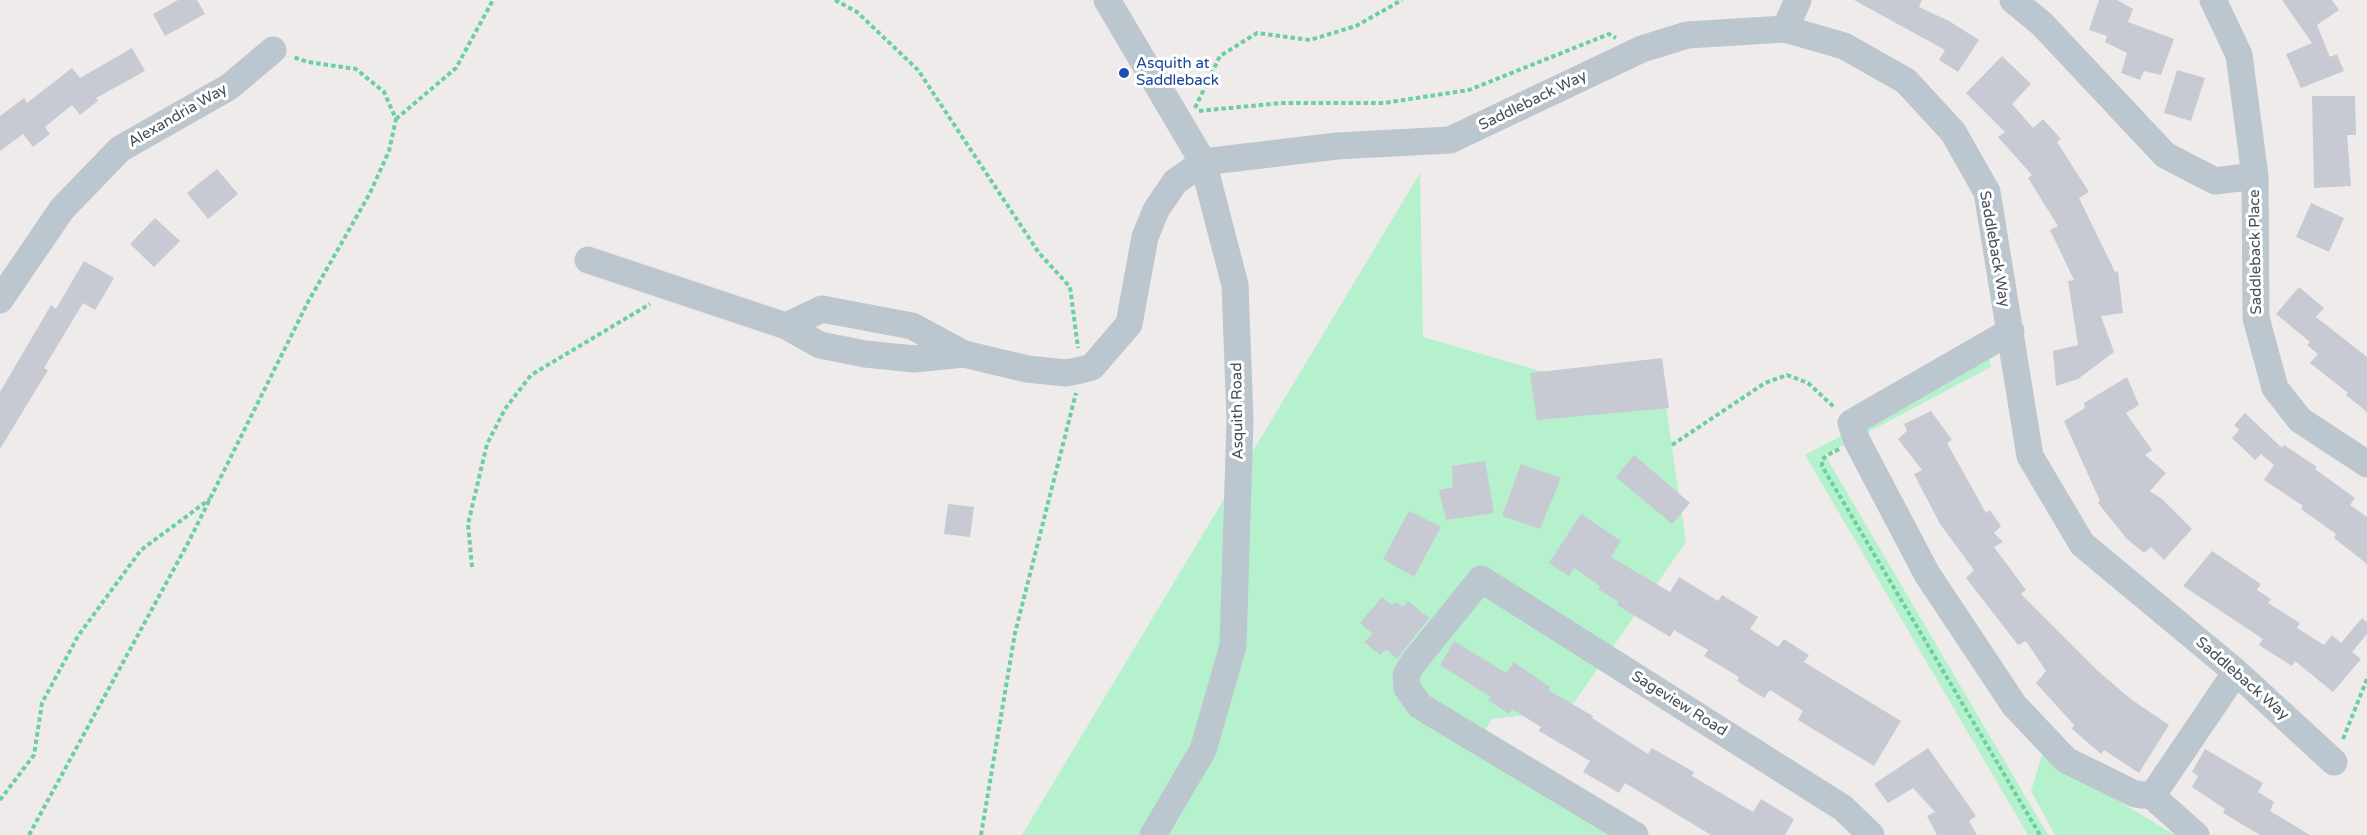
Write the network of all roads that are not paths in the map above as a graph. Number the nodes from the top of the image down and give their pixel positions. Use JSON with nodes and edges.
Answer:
{"nodes":[{"id":1,"x":1107,"y":0,"type":"edge"},
{"id":2,"x":1798,"y":0,"type":"edge"},
{"id":3,"x":2013,"y":0,"type":"edge"},
{"id":4,"x":2213,"y":0,"type":"edge"},
{"id":5,"x":1785,"y":29,"type":"junction"},
{"id":6,"x":273,"y":50,"type":"road end"},
{"id":7,"x":1203,"y":162,"type":"junction"},
{"id":8,"x":2255,"y":176,"type":"junction"},
{"id":9,"x":588,"y":260,"type":"dead end"},
{"id":10,"x":0,"y":300,"type":"edge"},
{"id":11,"x":786,"y":326,"type":"junction"},
{"id":12,"x":2011,"y":331,"type":"junction"},
{"id":13,"x":964,"y":354,"type":"junction"},
{"id":14,"x":2367,"y":464,"type":"edge"},
{"id":15,"x":2236,"y":672,"type":"junction"},
{"id":16,"x":2334,"y":762,"type":"road end"},
{"id":17,"x":2152,"y":796,"type":"junction"},
{"id":18,"x":1153,"y":835,"type":"edge"},
{"id":19,"x":1635,"y":835,"type":"edge"},
{"id":20,"x":1871,"y":835,"type":"edge"},
{"id":21,"x":2196,"y":835,"type":"edge"}],
"edges":[{"from":1,"to":7,"type":"street","name":"Asquith Road"},
{"from":2,"to":5,"type":"street"},
{"from":3,"to":8,"type":"street"},
{"from":4,"to":8,"type":"street","name":"Saddleback Place"},
{"from":5,"to":7,"type":"street","name":"Saddleback Way"},
{"from":5,"to":12,"type":"street","name":"Saddleback Way"},
{"from":6,"to":10,"type":"street","name":"Alexandria Way"},
{"from":7,"to":13,"type":"street"},
{"from":7,"to":18,"type":"street","name":"Asquith Road"},
{"from":8,"to":14,"type":"street","name":"Saddleback Place"},
{"from":9,"to":11,"type":"street"},
{"from":11,"to":13,"type":"street"},
{"from":11,"to":13,"type":"street"},
{"from":12,"to":15,"type":"street","name":"Saddleback Way"},
{"from":12,"to":17,"type":"street"},
{"from":15,"to":16,"type":"street","name":"Saddleback Way"},
{"from":15,"to":17,"type":"street"},
{"from":17,"to":21,"type":"street"},
{"from":19,"to":20,"type":"street","name":"Sageview Road"}]}
